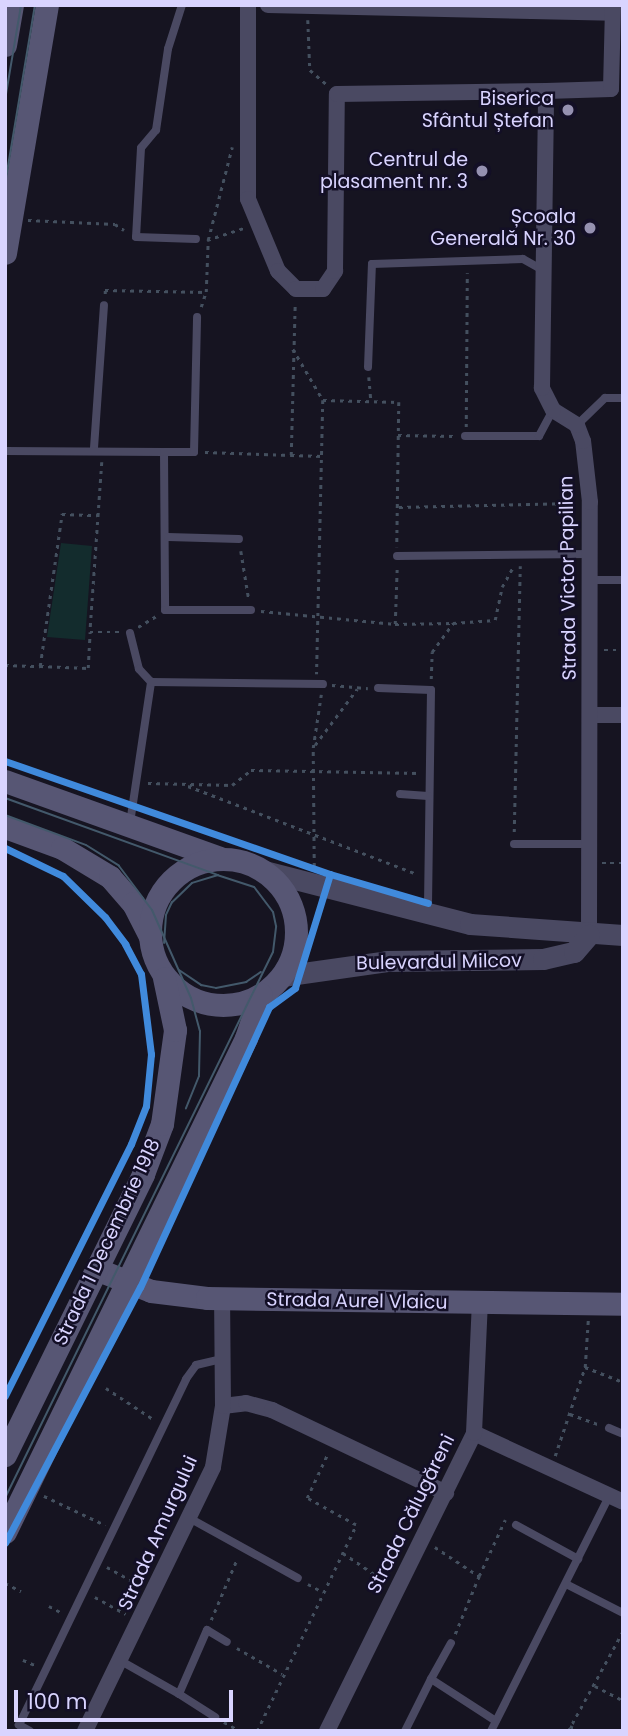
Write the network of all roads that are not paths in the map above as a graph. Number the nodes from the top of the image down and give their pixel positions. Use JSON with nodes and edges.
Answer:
{"nodes":[{"id":1,"x":12,"y":5,"type":"edge"},
{"id":2,"x":47,"y":5,"type":"edge"},
{"id":3,"x":182,"y":5,"type":"edge"},
{"id":4,"x":248,"y":5,"type":"edge"},
{"id":5,"x":268,"y":5,"type":"edge"},
{"id":6,"x":339,"y":6,"type":"edge"},
{"id":7,"x":307,"y":7,"type":"edge"},
{"id":8,"x":487,"y":8,"type":"edge"},
{"id":9,"x":612,"y":9,"type":"edge"},
{"id":10,"x":5,"y":45,"type":"edge"},
{"id":11,"x":617,"y":88,"type":"edge"},
{"id":12,"x":547,"y":91,"type":"junction"},
{"id":13,"x":196,"y":239,"type":"road end"},
{"id":14,"x":5,"y":253,"type":"edge"},
{"id":15,"x":545,"y":272,"type":"junction"},
{"id":16,"x":104,"y":305,"type":"road end"},
{"id":17,"x":197,"y":317,"type":"road end"},
{"id":18,"x":368,"y":367,"type":"road end"},
{"id":19,"x":623,"y":398,"type":"edge"},
{"id":20,"x":553,"y":410,"type":"junction"},
{"id":21,"x":577,"y":425,"type":"junction"},
{"id":22,"x":466,"y":436,"type":"road end"},
{"id":23,"x":99,"y":448,"type":"junction"},
{"id":24,"x":5,"y":451,"type":"edge"},
{"id":25,"x":164,"y":452,"type":"junction"},
{"id":26,"x":168,"y":537,"type":"junction"},
{"id":27,"x":239,"y":539,"type":"road end"},
{"id":28,"x":590,"y":554,"type":"junction"},
{"id":29,"x":397,"y":556,"type":"road end"},
{"id":30,"x":591,"y":580,"type":"junction"},
{"id":31,"x":623,"y":580,"type":"edge"},
{"id":32,"x":251,"y":610,"type":"road end"},
{"id":33,"x":130,"y":632,"type":"road end"},
{"id":34,"x":151,"y":682,"type":"junction"},
{"id":35,"x":320,"y":683,"type":"road end"},
{"id":36,"x":378,"y":688,"type":"road end"},
{"id":37,"x":591,"y":715,"type":"junction"},
{"id":38,"x":623,"y":715,"type":"edge"},
{"id":39,"x":5,"y":780,"type":"edge"},
{"id":40,"x":400,"y":794,"type":"dead end"},
{"id":41,"x":428,"y":796,"type":"junction"},
{"id":42,"x":129,"y":826,"type":"junction"},
{"id":43,"x":5,"y":827,"type":"edge"},
{"id":44,"x":514,"y":844,"type":"road end"},
{"id":45,"x":589,"y":844,"type":"junction"},
{"id":46,"x":223,"y":859,"type":"junction"},
{"id":47,"x":264,"y":872,"type":"junction"},
{"id":48,"x":428,"y":914,"type":"junction"},
{"id":49,"x":149,"y":934,"type":"junction"},
{"id":50,"x":589,"y":935,"type":"junction"},
{"id":51,"x":623,"y":935,"type":"edge"},
{"id":52,"x":282,"y":976,"type":"junction"},
{"id":53,"x":164,"y":978,"type":"junction"},
{"id":54,"x":261,"y":994,"type":"junction"},
{"id":55,"x":96,"y":1269,"type":"junction"},
{"id":56,"x":128,"y":1283,"type":"junction"},
{"id":57,"x":222,"y":1299,"type":"junction"},
{"id":58,"x":480,"y":1302,"type":"junction"},
{"id":59,"x":623,"y":1304,"type":"edge"},
{"id":60,"x":223,"y":1359,"type":"junction"},
{"id":61,"x":223,"y":1406,"type":"junction"},
{"id":62,"x":609,"y":1428,"type":"road end"},
{"id":63,"x":10,"y":1431,"type":"edge"},
{"id":64,"x":474,"y":1433,"type":"junction"},
{"id":65,"x":623,"y":1434,"type":"edge"},
{"id":66,"x":5,"y":1455,"type":"edge"},
{"id":67,"x":446,"y":1493,"type":"junction"},
{"id":68,"x":616,"y":1499,"type":"edge"},
{"id":69,"x":191,"y":1519,"type":"junction"},
{"id":70,"x":516,"y":1525,"type":"road end"},
{"id":71,"x":5,"y":1532,"type":"edge"},
{"id":72,"x":578,"y":1559,"type":"junction"},
{"id":73,"x":298,"y":1578,"type":"road end"},
{"id":74,"x":566,"y":1584,"type":"junction"},
{"id":75,"x":623,"y":1613,"type":"edge"},
{"id":76,"x":228,"y":1642,"type":"road end"},
{"id":77,"x":451,"y":1643,"type":"road end"},
{"id":78,"x":121,"y":1661,"type":"junction"},
{"id":79,"x":431,"y":1679,"type":"junction"},
{"id":80,"x":179,"y":1694,"type":"junction"},
{"id":81,"x":215,"y":1717,"type":"road end"},
{"id":82,"x":496,"y":1721,"type":"junction"},
{"id":83,"x":30,"y":1731,"type":"edge"},
{"id":84,"x":85,"y":1731,"type":"edge"},
{"id":85,"x":327,"y":1731,"type":"edge"},
{"id":86,"x":405,"y":1731,"type":"edge"},
{"id":87,"x":491,"y":1731,"type":"edge"}],
"edges":[{"from":1,"to":10,"type":"main road"},
{"from":2,"to":14,"type":"main road"},
{"from":3,"to":13,"type":"lane"},
{"from":4,"to":12,"type":"street"},
{"from":5,"to":7,"type":"street"},
{"from":6,"to":7,"type":"street"},
{"from":6,"to":8,"type":"street"},
{"from":8,"to":9,"type":"street"},
{"from":9,"to":11,"type":"street"},
{"from":11,"to":12,"type":"street"},
{"from":12,"to":15,"type":"street"},
{"from":15,"to":18,"type":"lane"},
{"from":15,"to":20,"type":"street"},
{"from":16,"to":23,"type":"lane"},
{"from":17,"to":25,"type":"lane"},
{"from":19,"to":21,"type":"lane"},
{"from":20,"to":21,"type":"street"},
{"from":20,"to":22,"type":"lane"},
{"from":21,"to":28,"type":"street","name":"Strada Victor Papilian"},
{"from":23,"to":24,"type":"lane"},
{"from":23,"to":25,"type":"lane"},
{"from":25,"to":26,"type":"lane"},
{"from":26,"to":27,"type":"lane"},
{"from":26,"to":32,"type":"lane"},
{"from":28,"to":29,"type":"lane"},
{"from":28,"to":30,"type":"street","name":"Strada Victor Papilian"},
{"from":30,"to":31,"type":"lane"},
{"from":30,"to":37,"type":"street","name":"Strada Victor Papilian"},
{"from":33,"to":34,"type":"lane"},
{"from":34,"to":35,"type":"lane"},
{"from":34,"to":42,"type":"lane"},
{"from":36,"to":41,"type":"lane"},
{"from":37,"to":38,"type":"street"},
{"from":37,"to":45,"type":"street","name":"Strada Victor Papilian"},
{"from":39,"to":42,"type":"main road"},
{"from":40,"to":41,"type":"lane"},
{"from":41,"to":48,"type":"lane"},
{"from":42,"to":46,"type":"main road"},
{"from":43,"to":49,"type":"main road"},
{"from":44,"to":45,"type":"lane"},
{"from":45,"to":50,"type":"street","name":"Strada Victor Papilian"},
{"from":46,"to":47,"type":"main road"},
{"from":46,"to":49,"type":"main road"},
{"from":47,"to":48,"type":"street","name":"Bulevardul Milcov"},
{"from":47,"to":52,"type":"main road"},
{"from":48,"to":50,"type":"street","name":"Bulevardul Milcov"},
{"from":49,"to":53,"type":"main road"},
{"from":50,"to":51,"type":"street","name":"Bulevardul Milcov"},
{"from":50,"to":52,"type":"street","name":"Bulevardul Milcov"},
{"from":52,"to":54,"type":"main road"},
{"from":53,"to":54,"type":"main road"},
{"from":53,"to":55,"type":"main road","name":"Strada 1 Decembrie 1918"},
{"from":54,"to":56,"type":"main road","name":"Strada 1 Decembrie 1918"},
{"from":55,"to":56,"type":"main road","name":"Strada Aurel Vlaicu"},
{"from":55,"to":63,"type":"main road","name":"Strada 1 Decembrie 1918"},
{"from":56,"to":57,"type":"main road","name":"Strada Aurel Vlaicu"},
{"from":56,"to":71,"type":"main road","name":"Strada 1 Decembrie 1918"},
{"from":57,"to":58,"type":"main road","name":"Strada Aurel Vlaicu"},
{"from":57,"to":60,"type":"street","name":"Strada Amurgului"},
{"from":58,"to":59,"type":"main road","name":"Strada Aurel Vlaicu"},
{"from":58,"to":64,"type":"street","name":"Strada Călugăreni"},
{"from":60,"to":61,"type":"street","name":"Strada Amurgului"},
{"from":60,"to":83,"type":"lane"},
{"from":61,"to":67,"type":"street"},
{"from":61,"to":69,"type":"street","name":"Strada Amurgului"},
{"from":62,"to":65,"type":"lane"},
{"from":63,"to":66,"type":"main road","name":"Strada 1 Decembrie 1918"},
{"from":64,"to":67,"type":"street","name":"Strada Călugăreni"},
{"from":64,"to":68,"type":"street"},
{"from":67,"to":85,"type":"street","name":"Strada Călugăreni"},
{"from":68,"to":72,"type":"lane"},
{"from":69,"to":73,"type":"lane"},
{"from":69,"to":78,"type":"street","name":"Strada Amurgului"},
{"from":70,"to":72,"type":"lane"},
{"from":72,"to":74,"type":"lane"},
{"from":74,"to":75,"type":"lane"},
{"from":74,"to":82,"type":"lane"},
{"from":76,"to":80,"type":"lane"},
{"from":77,"to":79,"type":"lane"},
{"from":78,"to":80,"type":"lane"},
{"from":78,"to":84,"type":"street","name":"Strada Amurgului"},
{"from":79,"to":82,"type":"lane"},
{"from":79,"to":86,"type":"lane"},
{"from":80,"to":81,"type":"lane"},
{"from":82,"to":87,"type":"lane"}]}
